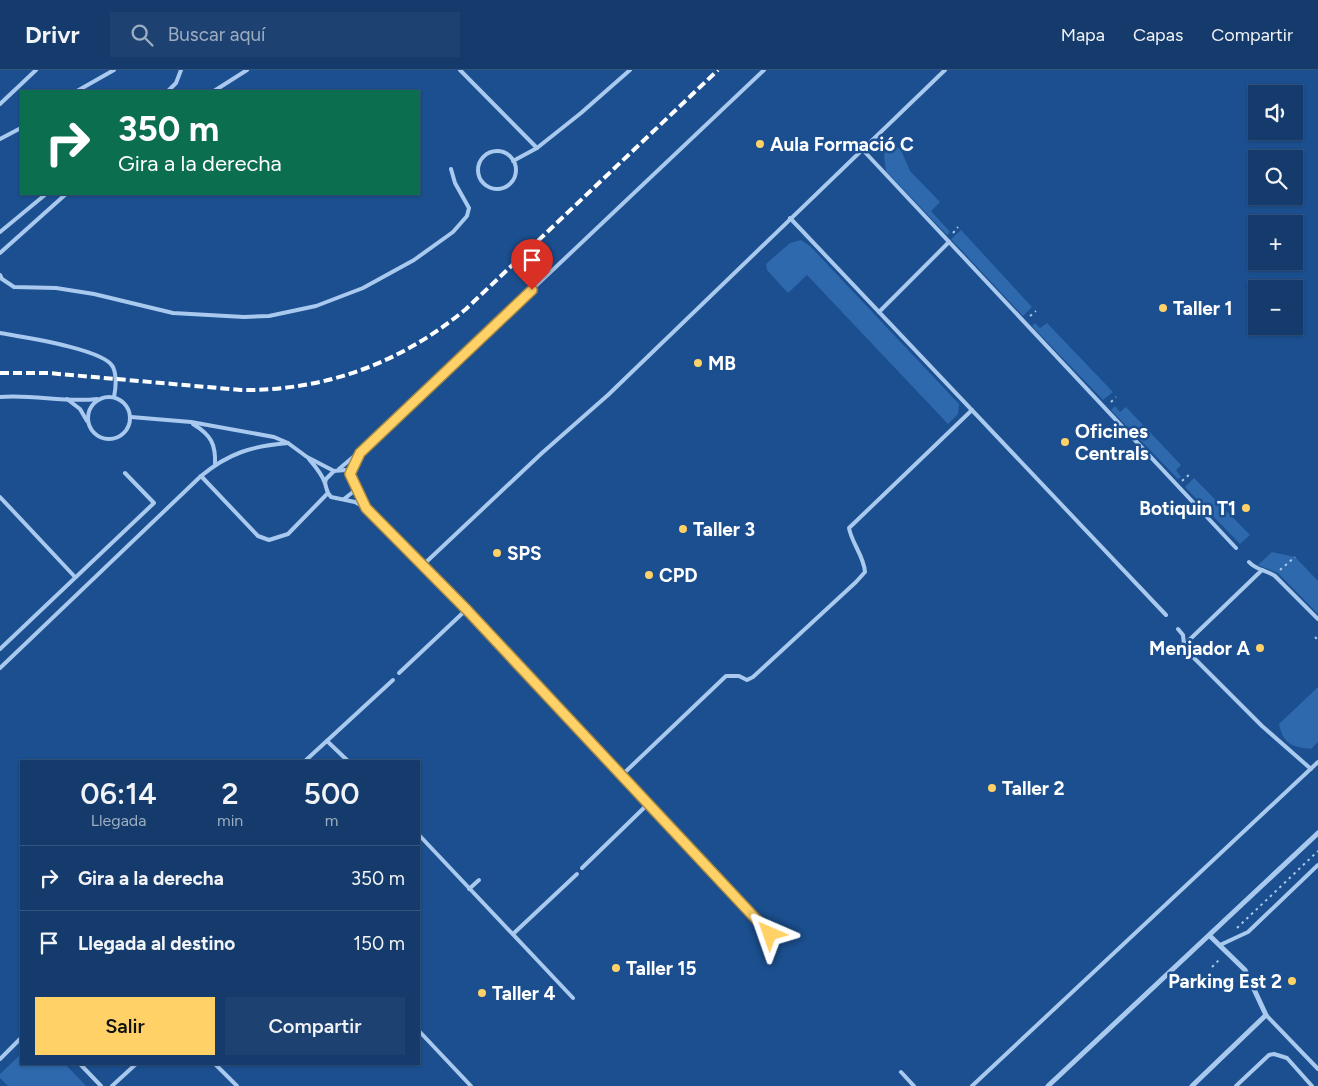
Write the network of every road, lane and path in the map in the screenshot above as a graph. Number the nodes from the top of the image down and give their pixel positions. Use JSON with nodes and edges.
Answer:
{"nodes":[{"id":1,"x":36,"y":70,"type":"edge"},
{"id":2,"x":114,"y":70,"type":"edge"},
{"id":3,"x":181,"y":70,"type":"edge"},
{"id":4,"x":247,"y":70,"type":"edge"},
{"id":5,"x":460,"y":70,"type":"edge"},
{"id":6,"x":630,"y":70,"type":"edge"},
{"id":7,"x":764,"y":70,"type":"edge"},
{"id":8,"x":945,"y":70,"type":"edge"},
{"id":9,"x":79,"y":90,"type":"edge"},
{"id":10,"x":171,"y":90,"type":"edge"},
{"id":11,"x":216,"y":90,"type":"edge"},
{"id":12,"x":0,"y":104,"type":"edge"},
{"id":13,"x":20,"y":129,"type":"edge"},
{"id":14,"x":0,"y":139,"type":"edge"},
{"id":15,"x":537,"y":148,"type":"junction"},
{"id":16,"x":862,"y":150,"type":"junction"},
{"id":17,"x":513,"y":161,"type":"junction"},
{"id":18,"x":451,"y":169,"type":"dead end"},
{"id":19,"x":45,"y":195,"type":"edge"},
{"id":20,"x":65,"y":195,"type":"edge"},
{"id":21,"x":790,"y":218,"type":"junction"},
{"id":22,"x":958,"y":227,"type":"dead end"},
{"id":23,"x":0,"y":232,"type":"edge"},
{"id":24,"x":949,"y":237,"type":"dead end"},
{"id":25,"x":949,"y":242,"type":"junction"},
{"id":26,"x":0,"y":253,"type":"edge"},
{"id":27,"x":0,"y":276,"type":"edge"},
{"id":28,"x":1036,"y":311,"type":"dead end"},
{"id":29,"x":879,"y":312,"type":"junction"},
{"id":30,"x":1026,"y":320,"type":"dead end"},
{"id":31,"x":0,"y":333,"type":"edge"},
{"id":32,"x":0,"y":397,"type":"edge"},
{"id":33,"x":114,"y":397,"type":"junction"},
{"id":34,"x":1116,"y":397,"type":"dead end"},
{"id":35,"x":67,"y":399,"type":"junction"},
{"id":36,"x":99,"y":399,"type":"junction"},
{"id":37,"x":1107,"y":405,"type":"dead end"},
{"id":38,"x":972,"y":410,"type":"junction"},
{"id":39,"x":131,"y":417,"type":"junction"},
{"id":40,"x":88,"y":422,"type":"junction"},
{"id":41,"x":191,"y":422,"type":"junction"},
{"id":42,"x":288,"y":443,"type":"junction"},
{"id":43,"x":360,"y":453,"type":"junction"},
{"id":44,"x":307,"y":457,"type":"junction"},
{"id":45,"x":215,"y":465,"type":"junction"},
{"id":46,"x":336,"y":470,"type":"junction"},
{"id":47,"x":125,"y":473,"type":"dead end"},
{"id":48,"x":350,"y":474,"type":"junction"},
{"id":49,"x":1190,"y":474,"type":"dead end"},
{"id":50,"x":201,"y":476,"type":"junction"},
{"id":51,"x":325,"y":483,"type":"junction"},
{"id":52,"x":1180,"y":483,"type":"dead end"},
{"id":53,"x":355,"y":485,"type":"junction"},
{"id":54,"x":328,"y":494,"type":"junction"},
{"id":55,"x":0,"y":497,"type":"edge"},
{"id":56,"x":344,"y":500,"type":"junction"},
{"id":57,"x":366,"y":508,"type":"junction"},
{"id":58,"x":1236,"y":548,"type":"dead end"},
{"id":59,"x":1295,"y":557,"type":"dead end"},
{"id":60,"x":1249,"y":562,"type":"dead end"},
{"id":61,"x":423,"y":566,"type":"junction"},
{"id":62,"x":1262,"y":570,"type":"junction"},
{"id":63,"x":1278,"y":572,"type":"dead end"},
{"id":64,"x":76,"y":577,"type":"junction"},
{"id":65,"x":467,"y":610,"type":"junction"},
{"id":66,"x":1166,"y":615,"type":"dead end"},
{"id":67,"x":1318,"y":619,"type":"edge"},
{"id":68,"x":1178,"y":629,"type":"dead end"},
{"id":69,"x":1315,"y":637,"type":"dead end"},
{"id":70,"x":1318,"y":640,"type":"edge"},
{"id":71,"x":1184,"y":645,"type":"junction"},
{"id":72,"x":0,"y":649,"type":"edge"},
{"id":73,"x":0,"y":668,"type":"edge"},
{"id":74,"x":399,"y":674,"type":"dead end"},
{"id":75,"x":392,"y":680,"type":"dead end"},
{"id":76,"x":328,"y":741,"type":"junction"},
{"id":77,"x":306,"y":760,"type":"edge"},
{"id":78,"x":347,"y":760,"type":"edge"},
{"id":79,"x":1318,"y":762,"type":"edge"},
{"id":80,"x":1311,"y":769,"type":"junction"},
{"id":81,"x":622,"y":775,"type":"junction"},
{"id":82,"x":648,"y":804,"type":"junction"},
{"id":83,"x":1318,"y":833,"type":"edge"},
{"id":84,"x":420,"y":836,"type":"edge"},
{"id":85,"x":1318,"y":865,"type":"edge"},
{"id":86,"x":582,"y":868,"type":"dead end"},
{"id":87,"x":577,"y":874,"type":"dead end"},
{"id":88,"x":480,"y":880,"type":"dead end"},
{"id":89,"x":470,"y":889,"type":"junction"},
{"id":90,"x":513,"y":934,"type":"junction"},
{"id":91,"x":770,"y":934,"type":"dead end"},
{"id":92,"x":1210,"y":936,"type":"junction"},
{"id":93,"x":1220,"y":946,"type":"junction"},
{"id":94,"x":573,"y":998,"type":"dead end"},
{"id":95,"x":1266,"y":1015,"type":"junction"},
{"id":96,"x":420,"y":1031,"type":"edge"},
{"id":97,"x":20,"y":1039,"type":"edge"},
{"id":98,"x":0,"y":1059,"type":"edge"},
{"id":99,"x":81,"y":1065,"type":"edge"},
{"id":100,"x":135,"y":1065,"type":"edge"},
{"id":101,"x":216,"y":1065,"type":"edge"},
{"id":102,"x":1318,"y":1069,"type":"edge"},
{"id":103,"x":901,"y":1072,"type":"dead end"},
{"id":104,"x":101,"y":1086,"type":"edge"},
{"id":105,"x":112,"y":1086,"type":"edge"},
{"id":106,"x":237,"y":1086,"type":"edge"},
{"id":107,"x":471,"y":1086,"type":"edge"},
{"id":108,"x":914,"y":1086,"type":"edge"},
{"id":109,"x":972,"y":1086,"type":"edge"},
{"id":110,"x":1048,"y":1086,"type":"edge"},
{"id":111,"x":1192,"y":1086,"type":"edge"},
{"id":112,"x":1236,"y":1086,"type":"edge"},
{"id":113,"x":1312,"y":1086,"type":"edge"}],
"edges":[{"from":1,"to":12,"type":"lane"},
{"from":2,"to":9,"type":"lane"},
{"from":3,"to":10,"type":"lane"},
{"from":4,"to":11,"type":"lane"},
{"from":5,"to":15,"type":"lane"},
{"from":6,"to":15,"type":"lane"},
{"from":7,"to":43,"type":"lane"},
{"from":8,"to":16,"type":"lane"},
{"from":13,"to":14,"type":"lane"},
{"from":15,"to":17,"type":"lane"},
{"from":16,"to":21,"type":"lane"},
{"from":16,"to":25,"type":"lane"},
{"from":17,"to":17,"type":"lane"},
{"from":18,"to":27,"type":"lane"},
{"from":19,"to":23,"type":"lane"},
{"from":20,"to":26,"type":"lane"},
{"from":21,"to":29,"type":"lane"},
{"from":21,"to":61,"type":"lane"},
{"from":22,"to":24,"type":"path"},
{"from":25,"to":29,"type":"lane"},
{"from":25,"to":58,"type":"lane"},
{"from":28,"to":30,"type":"path"},
{"from":29,"to":38,"type":"lane"},
{"from":31,"to":33,"type":"lane"},
{"from":32,"to":35,"type":"lane"},
{"from":33,"to":36,"type":"lane"},
{"from":33,"to":39,"type":"lane"},
{"from":34,"to":37,"type":"path"},
{"from":35,"to":36,"type":"lane"},
{"from":35,"to":40,"type":"lane"},
{"from":36,"to":40,"type":"lane"},
{"from":38,"to":66,"type":"lane"},
{"from":38,"to":81,"type":"lane"},
{"from":39,"to":40,"type":"lane"},
{"from":39,"to":41,"type":"lane"},
{"from":41,"to":42,"type":"lane"},
{"from":41,"to":45,"type":"lane"},
{"from":42,"to":44,"type":"lane"},
{"from":42,"to":45,"type":"lane"},
{"from":43,"to":46,"type":"lane"},
{"from":43,"to":48,"type":"lane"},
{"from":44,"to":46,"type":"lane"},
{"from":44,"to":51,"type":"lane"},
{"from":45,"to":50,"type":"lane"},
{"from":46,"to":48,"type":"lane"},
{"from":46,"to":51,"type":"lane"},
{"from":47,"to":64,"type":"lane"},
{"from":48,"to":53,"type":"lane"},
{"from":49,"to":52,"type":"path"},
{"from":50,"to":54,"type":"lane"},
{"from":50,"to":73,"type":"lane"},
{"from":51,"to":54,"type":"lane"},
{"from":53,"to":56,"type":"lane"},
{"from":53,"to":57,"type":"lane"},
{"from":54,"to":56,"type":"lane"},
{"from":55,"to":64,"type":"lane"},
{"from":56,"to":57,"type":"lane"},
{"from":57,"to":61,"type":"lane"},
{"from":59,"to":63,"type":"path"},
{"from":60,"to":62,"type":"lane"},
{"from":61,"to":65,"type":"lane"},
{"from":62,"to":67,"type":"lane"},
{"from":62,"to":71,"type":"lane"},
{"from":64,"to":72,"type":"lane"},
{"from":65,"to":74,"type":"lane"},
{"from":65,"to":81,"type":"lane"},
{"from":68,"to":71,"type":"lane"},
{"from":69,"to":70,"type":"path"},
{"from":71,"to":80,"type":"lane"},
{"from":75,"to":76,"type":"lane"},
{"from":76,"to":77,"type":"lane"},
{"from":76,"to":78,"type":"lane"},
{"from":79,"to":80,"type":"lane"},
{"from":80,"to":109,"type":"lane"},
{"from":81,"to":82,"type":"lane"},
{"from":82,"to":86,"type":"lane"},
{"from":82,"to":91,"type":"lane"},
{"from":83,"to":92,"type":"street"},
{"from":84,"to":89,"type":"lane"},
{"from":85,"to":93,"type":"lane"},
{"from":87,"to":90,"type":"lane"},
{"from":88,"to":89,"type":"lane"},
{"from":89,"to":90,"type":"lane"},
{"from":90,"to":94,"type":"lane"},
{"from":92,"to":93,"type":"street"},
{"from":92,"to":110,"type":"street"},
{"from":93,"to":95,"type":"street"},
{"from":95,"to":102,"type":"lane"},
{"from":95,"to":111,"type":"street"},
{"from":96,"to":107,"type":"lane"},
{"from":97,"to":98,"type":"lane"},
{"from":99,"to":104,"type":"lane"},
{"from":100,"to":105,"type":"lane"},
{"from":101,"to":106,"type":"lane"},
{"from":103,"to":108,"type":"lane"},
{"from":112,"to":113,"type":"lane"}]}
